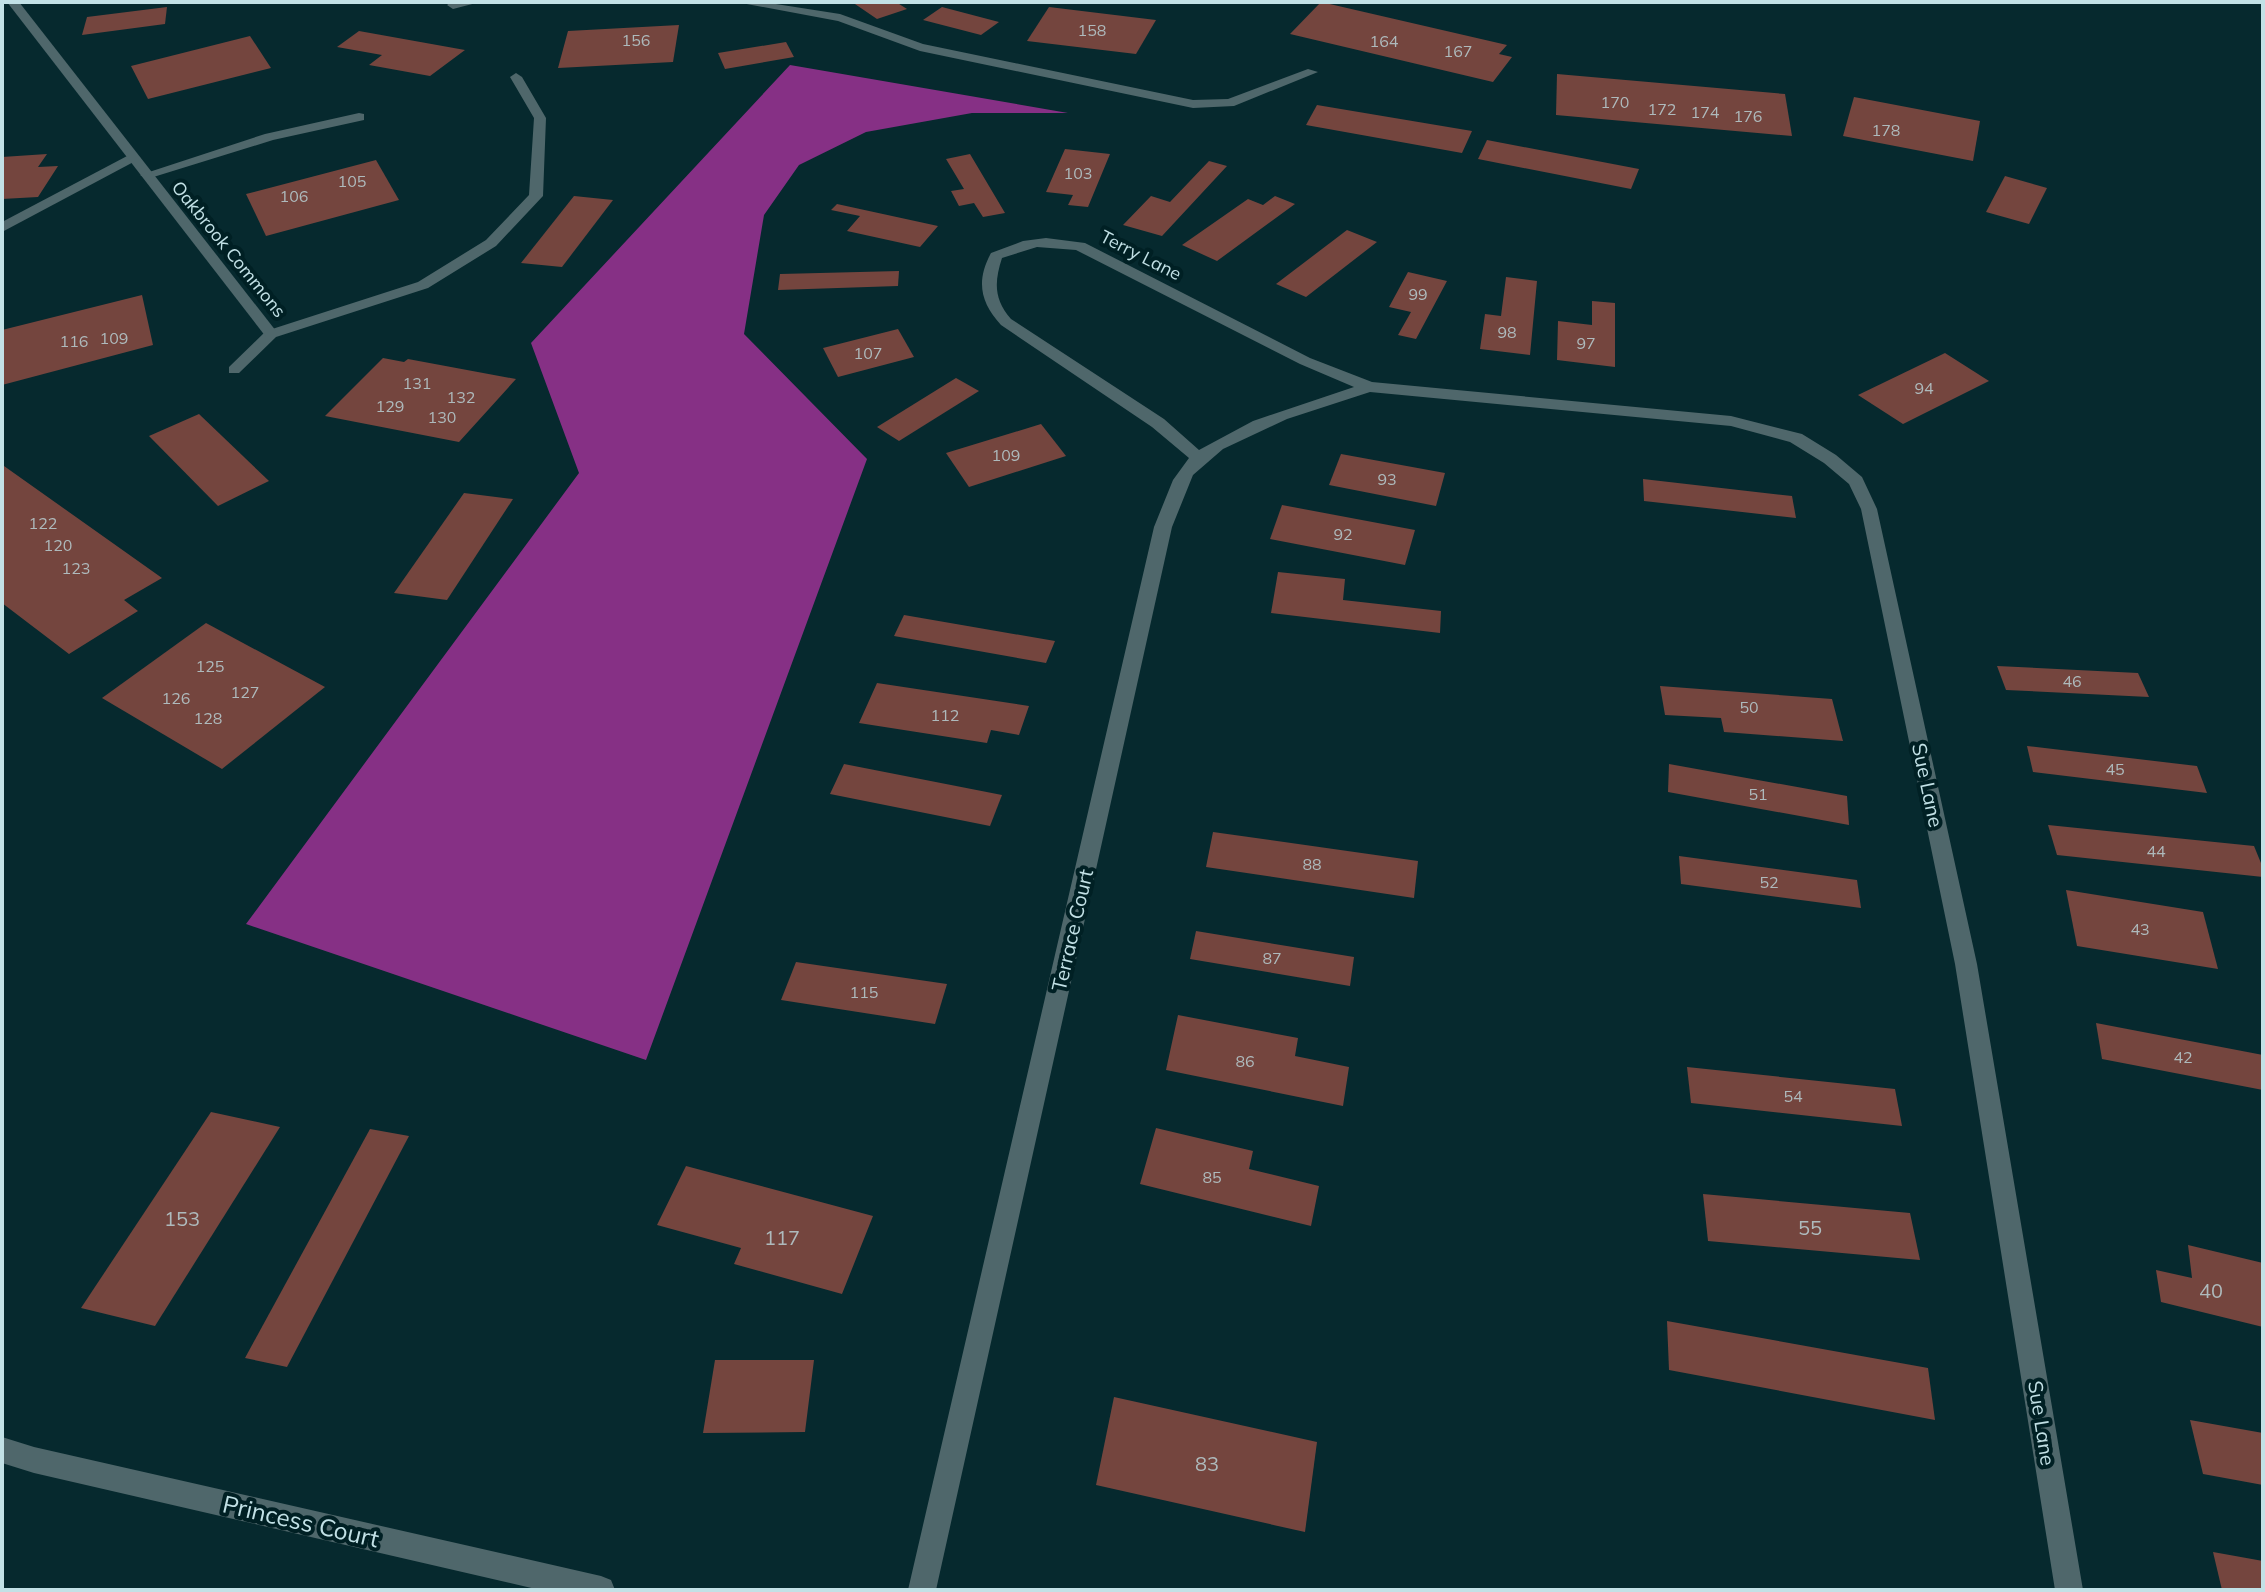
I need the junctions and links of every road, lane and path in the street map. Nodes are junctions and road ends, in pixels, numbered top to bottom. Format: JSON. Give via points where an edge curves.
{"nodes":[{"id":1,"x":13,"y":2,"type":"edge"},
{"id":2,"x":455,"y":2,"type":"edge"},
{"id":3,"x":474,"y":2,"type":"edge"},
{"id":4,"x":742,"y":2,"type":"edge"},
{"id":5,"x":1312,"y":72,"type":"dead end"},
{"id":6,"x":516,"y":77,"type":"dead end"},
{"id":7,"x":359,"y":117,"type":"dead end"},
{"id":8,"x":134,"y":158,"type":"junction"},
{"id":9,"x":147,"y":175,"type":"junction"},
{"id":10,"x":2,"y":228,"type":"edge"},
{"id":11,"x":271,"y":334,"type":"junction"},
{"id":12,"x":234,"y":370,"type":"dead end"},
{"id":13,"x":1369,"y":387,"type":"junction"},
{"id":14,"x":1199,"y":458,"type":"junction"},
{"id":15,"x":2,"y":1450,"type":"edge"},
{"id":16,"x":601,"y":1590,"type":"edge"},
{"id":17,"x":922,"y":1590,"type":"edge"},
{"id":18,"x":2069,"y":1590,"type":"edge"}],
"edges":[{"from":1,"to":8,"type":"street","name":"Oakbrook Commons"},
{"from":2,"to":3,"type":"street"},
{"from":4,"to":5,"type":"street","via":[[840,18],[920,47],[1193,104],[1230,103]]},
{"from":6,"to":11,"type":"street","name":"Oakbrook Commons","via":[[540,118],[536,196],[491,243],[423,285]]},
{"from":7,"to":9,"type":"street","via":[[270,137]]},
{"from":8,"to":9,"type":"street","name":"Oakbrook Commons"},
{"from":8,"to":10,"type":"street"},
{"from":9,"to":11,"type":"street","name":"Oakbrook Commons"},
{"from":11,"to":12,"type":"street"},
{"from":13,"to":14,"type":"street","name":"Terrace Court","via":[[1285,414]]},
{"from":13,"to":14,"type":"street","name":"Terry Lane","via":[[1305,361],[1080,246],[1027,242],[996,256],[986,283],[992,308],[1006,322],[1158,423]]},
{"from":13,"to":18,"type":"street","name":"Sue Lane","via":[[1731,421],[1796,438],[1856,481],[1869,509],[1966,964]]},
{"from":14,"to":17,"type":"street","name":"Terrace Court","via":[[1180,481],[1163,527]]},
{"from":15,"to":16,"type":"street","name":"Princess Court"}]}
